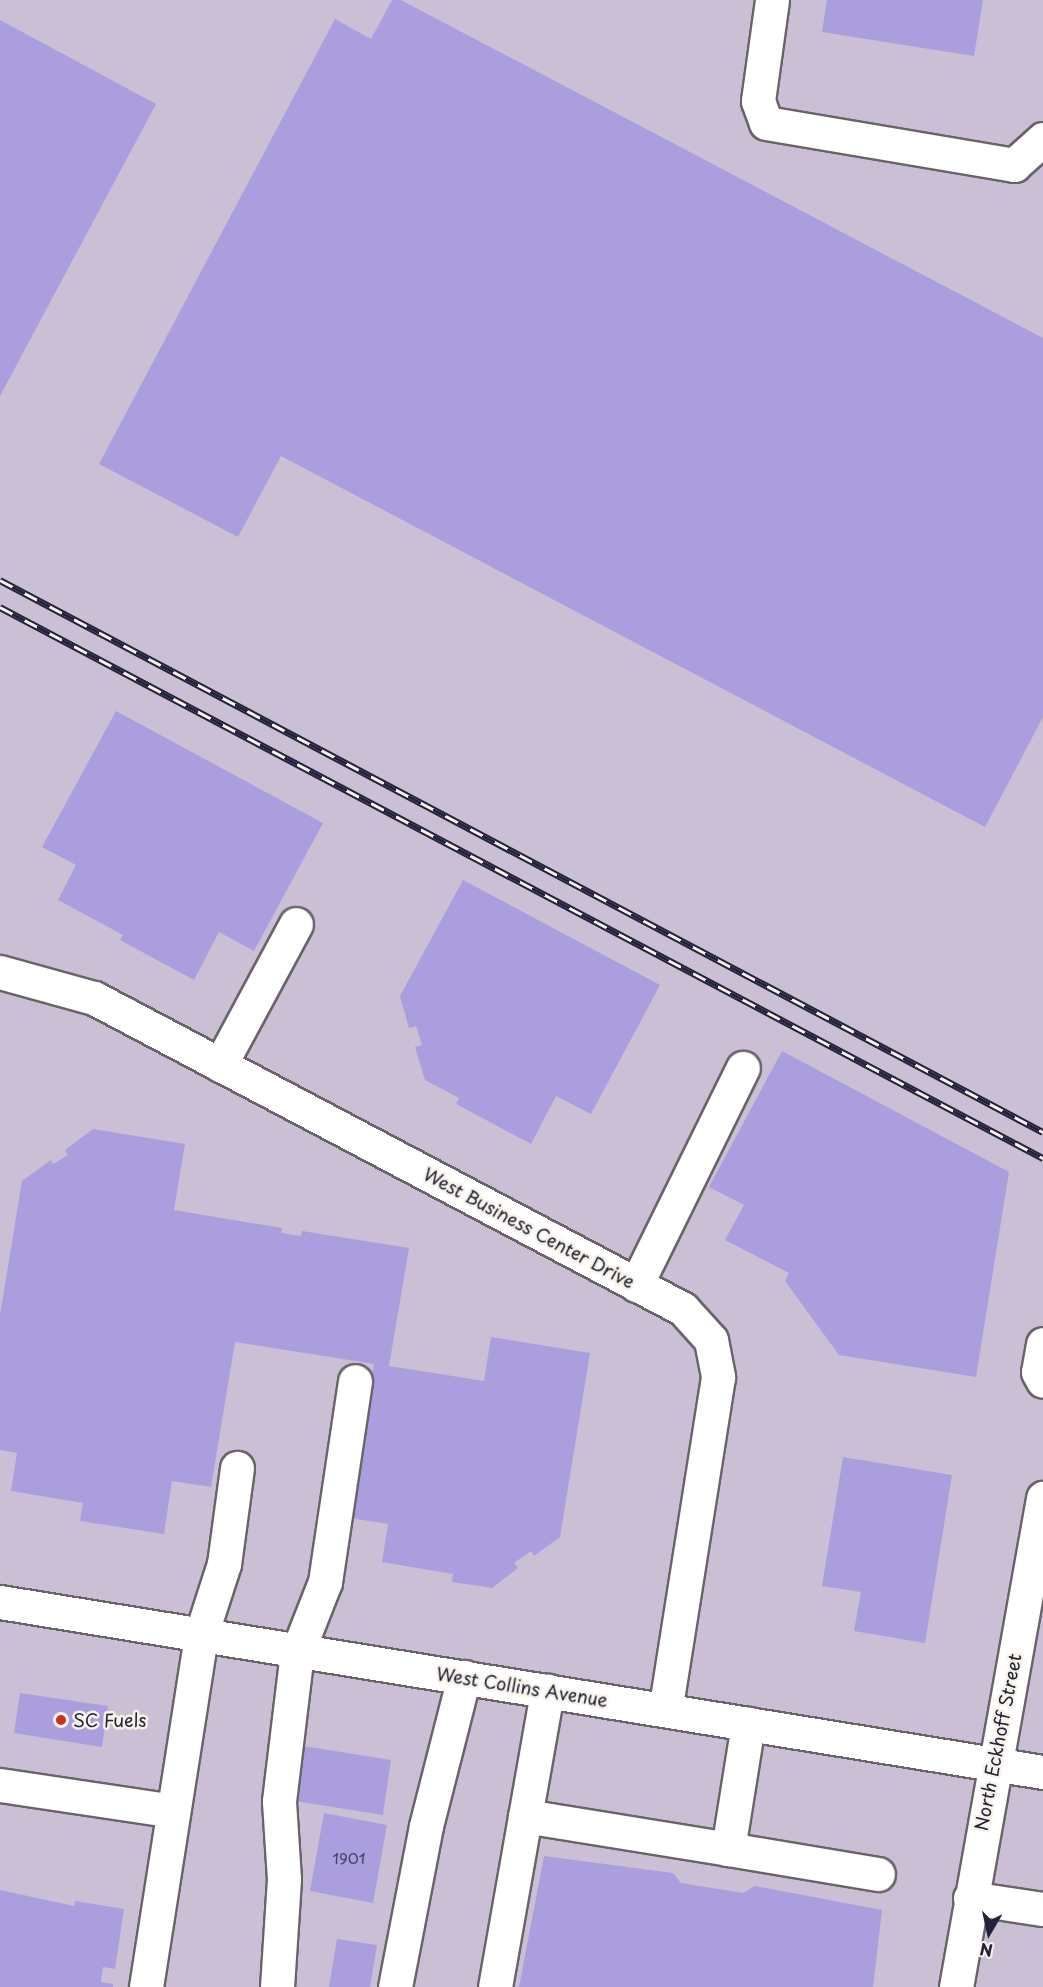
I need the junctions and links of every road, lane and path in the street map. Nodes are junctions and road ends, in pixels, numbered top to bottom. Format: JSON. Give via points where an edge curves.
{"nodes":[{"id":1,"x":772,"y":0,"type":"edge"},
{"id":2,"x":1043,"y":139,"type":"edge"},
{"id":3,"x":296,"y":924,"type":"dead end"},
{"id":4,"x":0,"y":972,"type":"edge"},
{"id":5,"x":220,"y":1065,"type":"junction"},
{"id":6,"x":743,"y":1068,"type":"dead end"},
{"id":7,"x":636,"y":1285,"type":"junction"},
{"id":8,"x":1043,"y":1344,"type":"edge"},
{"id":9,"x":355,"y":1381,"type":"dead end"},
{"id":10,"x":1043,"y":1381,"type":"edge"},
{"id":11,"x":237,"y":1468,"type":"dead end"},
{"id":12,"x":1042,"y":1511,"type":"edge"},
{"id":13,"x":0,"y":1602,"type":"edge"},
{"id":14,"x":201,"y":1635,"type":"junction"},
{"id":15,"x":297,"y":1650,"type":"junction"},
{"id":16,"x":464,"y":1677,"type":"junction"},
{"id":17,"x":547,"y":1691,"type":"junction"},
{"id":18,"x":665,"y":1710,"type":"junction"},
{"id":19,"x":748,"y":1724,"type":"junction"},
{"id":20,"x":995,"y":1764,"type":"junction"},
{"id":21,"x":1043,"y":1772,"type":"edge"},
{"id":22,"x":0,"y":1785,"type":"edge"},
{"id":23,"x":173,"y":1811,"type":"junction"},
{"id":24,"x":525,"y":1816,"type":"junction"},
{"id":25,"x":728,"y":1849,"type":"junction"},
{"id":26,"x":878,"y":1874,"type":"dead end"},
{"id":27,"x":970,"y":1898,"type":"junction"},
{"id":28,"x":1043,"y":1909,"type":"edge"},
{"id":29,"x":146,"y":1987,"type":"edge"},
{"id":30,"x":277,"y":1987,"type":"edge"},
{"id":31,"x":395,"y":1987,"type":"edge"},
{"id":32,"x":495,"y":1987,"type":"edge"},
{"id":33,"x":956,"y":1987,"type":"edge"}],
"edges":[{"from":1,"to":2,"type":"street","via":[[758,101],[766,123],[1014,165]]},
{"from":3,"to":5,"type":"street"},
{"from":4,"to":5,"type":"street","name":"West Business Center Drive","via":[[94,998]]},
{"from":5,"to":7,"type":"street","name":"West Business Center Drive"},
{"from":6,"to":7,"type":"street"},
{"from":7,"to":18,"type":"street","name":"West Business Center Drive","via":[[683,1309],[711,1340],[718,1377]]},
{"from":8,"to":10,"type":"street","via":[[1038,1372]]},
{"from":9,"to":15,"type":"street","via":[[325,1582]]},
{"from":11,"to":14,"type":"street","via":[[224,1564]]},
{"from":12,"to":20,"type":"street","name":"North Eckhoff Street"},
{"from":13,"to":14,"type":"street","name":"West Collins Avenue"},
{"from":14,"to":15,"type":"street","name":"West Collins Avenue"},
{"from":14,"to":23,"type":"street"},
{"from":15,"to":16,"type":"street","name":"West Collins Avenue"},
{"from":15,"to":30,"type":"street","via":[[279,1801],[284,1879]]},
{"from":16,"to":17,"type":"street","name":"West Collins Avenue"},
{"from":16,"to":31,"type":"street","via":[[426,1826]]},
{"from":17,"to":18,"type":"street","name":"West Collins Avenue"},
{"from":17,"to":24,"type":"street"},
{"from":18,"to":19,"type":"street","name":"West Collins Avenue"},
{"from":19,"to":20,"type":"street","name":"West Collins Avenue"},
{"from":19,"to":25,"type":"street"},
{"from":20,"to":21,"type":"street","name":"West Collins Avenue"},
{"from":20,"to":27,"type":"street","name":"North Eckhoff Street"},
{"from":22,"to":23,"type":"street"},
{"from":23,"to":29,"type":"street"},
{"from":24,"to":25,"type":"street"},
{"from":24,"to":32,"type":"street"},
{"from":25,"to":26,"type":"street"},
{"from":27,"to":28,"type":"street"},
{"from":27,"to":33,"type":"street","name":"North Eckhoff Street"}]}
